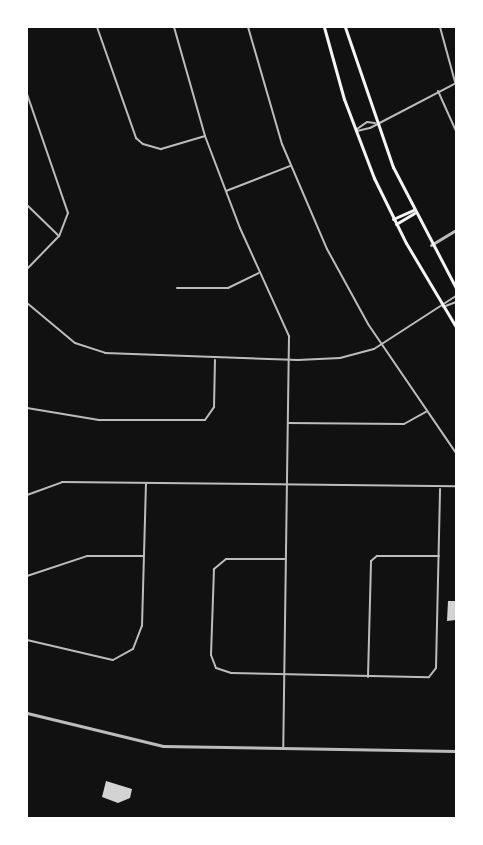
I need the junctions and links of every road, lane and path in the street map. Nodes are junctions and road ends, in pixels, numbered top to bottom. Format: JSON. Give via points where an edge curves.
{"nodes":[{"id":1,"x":97,"y":27,"type":"edge"},
{"id":2,"x":174,"y":27,"type":"edge"},
{"id":3,"x":248,"y":27,"type":"edge"},
{"id":4,"x":324,"y":27,"type":"edge"},
{"id":5,"x":345,"y":27,"type":"edge"},
{"id":6,"x":440,"y":27,"type":"edge"},
{"id":7,"x":456,"y":83,"type":"edge"},
{"id":8,"x":438,"y":91,"type":"junction"},
{"id":9,"x":28,"y":97,"type":"edge"},
{"id":10,"x":375,"y":123,"type":"junction"},
{"id":11,"x":355,"y":131,"type":"junction"},
{"id":12,"x":456,"y":131,"type":"edge"},
{"id":13,"x":205,"y":136,"type":"junction"},
{"id":14,"x":290,"y":166,"type":"junction"},
{"id":15,"x":226,"y":191,"type":"junction"},
{"id":16,"x":27,"y":206,"type":"edge"},
{"id":17,"x":414,"y":212,"type":"junction"},
{"id":18,"x":393,"y":219,"type":"junction"},
{"id":19,"x":396,"y":224,"type":"junction"},
{"id":20,"x":456,"y":230,"type":"edge"},
{"id":21,"x":59,"y":236,"type":"junction"},
{"id":22,"x":431,"y":245,"type":"junction"},
{"id":23,"x":27,"y":269,"type":"edge"},
{"id":24,"x":259,"y":273,"type":"junction"},
{"id":25,"x":177,"y":288,"type":"dead end"},
{"id":26,"x":456,"y":288,"type":"edge"},
{"id":27,"x":456,"y":296,"type":"edge"},
{"id":28,"x":456,"y":302,"type":"edge"},
{"id":29,"x":27,"y":303,"type":"edge"},
{"id":30,"x":443,"y":307,"type":"junction"},
{"id":31,"x":456,"y":327,"type":"edge"},
{"id":32,"x":381,"y":345,"type":"junction"},
{"id":33,"x":215,"y":359,"type":"junction"},
{"id":34,"x":288,"y":359,"type":"junction"},
{"id":35,"x":27,"y":408,"type":"edge"},
{"id":36,"x":426,"y":412,"type":"junction"},
{"id":37,"x":288,"y":423,"type":"junction"},
{"id":38,"x":456,"y":453,"type":"edge"},
{"id":39,"x":146,"y":484,"type":"junction"},
{"id":40,"x":286,"y":486,"type":"junction"},
{"id":41,"x":456,"y":486,"type":"edge"},
{"id":42,"x":440,"y":489,"type":"junction"},
{"id":43,"x":27,"y":495,"type":"edge"},
{"id":44,"x":143,"y":556,"type":"junction"},
{"id":45,"x":439,"y":556,"type":"junction"},
{"id":46,"x":285,"y":559,"type":"junction"},
{"id":47,"x":27,"y":576,"type":"edge"},
{"id":48,"x":27,"y":640,"type":"edge"},
{"id":49,"x":283,"y":675,"type":"junction"},
{"id":50,"x":368,"y":677,"type":"junction"},
{"id":51,"x":27,"y":713,"type":"edge"},
{"id":52,"x":283,"y":747,"type":"junction"},
{"id":53,"x":456,"y":751,"type":"edge"}],
"edges":[{"from":1,"to":13,"type":"street","via":[[136,138],[161,149]]},
{"from":2,"to":13,"type":"street"},
{"from":3,"to":14,"type":"street"},
{"from":4,"to":11,"type":"main road"},
{"from":5,"to":10,"type":"main road"},
{"from":6,"to":7,"type":"street"},
{"from":7,"to":8,"type":"street"},
{"from":8,"to":10,"type":"street"},
{"from":8,"to":12,"type":"street"},
{"from":9,"to":21,"type":"street","via":[[68,208],[67,221]]},
{"from":10,"to":11,"type":"street"},
{"from":10,"to":11,"type":"street","via":[[361,124]]},
{"from":10,"to":17,"type":"main road"},
{"from":11,"to":18,"type":"main road"},
{"from":13,"to":15,"type":"street"},
{"from":14,"to":15,"type":"street"},
{"from":14,"to":32,"type":"street","via":[[336,267]]},
{"from":15,"to":24,"type":"street"},
{"from":16,"to":21,"type":"street"},
{"from":17,"to":18,"type":"main road"},
{"from":17,"to":19,"type":"main road"},
{"from":17,"to":22,"type":"main road"},
{"from":18,"to":19,"type":"main road"},
{"from":19,"to":30,"type":"main road"},
{"from":20,"to":22,"type":"street"},
{"from":21,"to":23,"type":"street"},
{"from":22,"to":26,"type":"main road"},
{"from":24,"to":25,"type":"street","via":[[228,288]]},
{"from":24,"to":34,"type":"street","via":[[285,322]]},
{"from":27,"to":30,"type":"street"},
{"from":28,"to":30,"type":"street"},
{"from":29,"to":33,"type":"street","via":[[52,327],[87,348],[120,356]]},
{"from":30,"to":31,"type":"main road"},
{"from":30,"to":32,"type":"street"},
{"from":32,"to":34,"type":"street","via":[[340,358]]},
{"from":32,"to":36,"type":"street"},
{"from":33,"to":34,"type":"street"},
{"from":33,"to":35,"type":"street","via":[[214,407],[205,420],[99,420]]},
{"from":34,"to":37,"type":"street"},
{"from":36,"to":37,"type":"street","via":[[404,424]]},
{"from":36,"to":38,"type":"street"},
{"from":37,"to":40,"type":"street"},
{"from":39,"to":40,"type":"street"},
{"from":39,"to":43,"type":"street","via":[[62,482]]},
{"from":39,"to":44,"type":"street"},
{"from":40,"to":42,"type":"street"},
{"from":40,"to":46,"type":"street"},
{"from":41,"to":42,"type":"street"},
{"from":42,"to":45,"type":"street"},
{"from":44,"to":47,"type":"street","via":[[87,556]]},
{"from":44,"to":48,"type":"street","via":[[140,638],[123,657],[101,659]]},
{"from":45,"to":50,"type":"street","via":[[433,673],[423,678]]},
{"from":45,"to":50,"type":"street","via":[[377,556],[371,561]]},
{"from":46,"to":49,"type":"street"},
{"from":46,"to":49,"type":"street","via":[[226,559],[214,569],[212,580],[212,655],[216,668],[231,674]]},
{"from":49,"to":50,"type":"street"},
{"from":49,"to":52,"type":"street"},
{"from":51,"to":52,"type":"street","via":[[163,746]]},
{"from":52,"to":53,"type":"street"}]}
